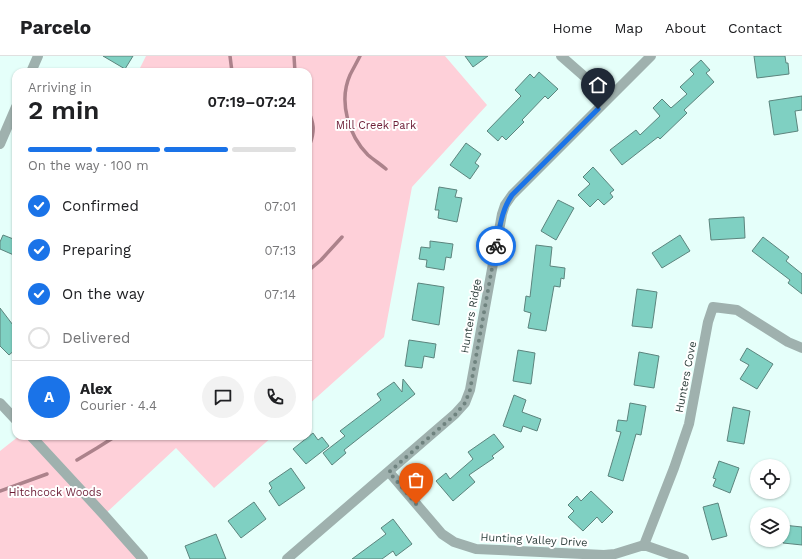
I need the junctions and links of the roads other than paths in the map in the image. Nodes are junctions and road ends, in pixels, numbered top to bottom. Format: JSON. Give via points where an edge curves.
{"nodes":[{"id":1,"x":38,"y":56,"type":"edge"},
{"id":2,"x":561,"y":56,"type":"edge"},
{"id":3,"x":651,"y":56,"type":"edge"},
{"id":4,"x":33,"y":68,"type":"edge"},
{"id":5,"x":609,"y":98,"type":"junction"},
{"id":6,"x":12,"y":116,"type":"edge"},
{"id":7,"x":0,"y":144,"type":"edge"},
{"id":8,"x":802,"y":348,"type":"edge"},
{"id":9,"x":0,"y":403,"type":"edge"},
{"id":10,"x":12,"y":416,"type":"edge"},
{"id":11,"x":35,"y":440,"type":"edge"},
{"id":12,"x":389,"y":472,"type":"junction"},
{"id":13,"x":644,"y":545,"type":"junction"},
{"id":14,"x":143,"y":559,"type":"edge"},
{"id":15,"x":287,"y":559,"type":"edge"},
{"id":16,"x":684,"y":559,"type":"edge"}],
"edges":[{"from":1,"to":4,"type":"street"},
{"from":2,"to":5,"type":"street"},
{"from":3,"to":5,"type":"street","name":"Hunters Ridge"},
{"from":5,"to":12,"type":"street","name":"Hunters Ridge","via":[[505,205],[470,390],[465,403],[456,414]]},
{"from":6,"to":7,"type":"street"},
{"from":8,"to":13,"type":"street","name":"Hunters Cove","via":[[737,310],[713,307],[689,424]]},
{"from":9,"to":10,"type":"street"},
{"from":11,"to":14,"type":"street"},
{"from":12,"to":13,"type":"street","name":"Hunting Valley Drive","via":[[442,534],[468,548],[604,555]]},
{"from":12,"to":15,"type":"street","name":"Hunters Ridge"},
{"from":13,"to":16,"type":"street"}]}
